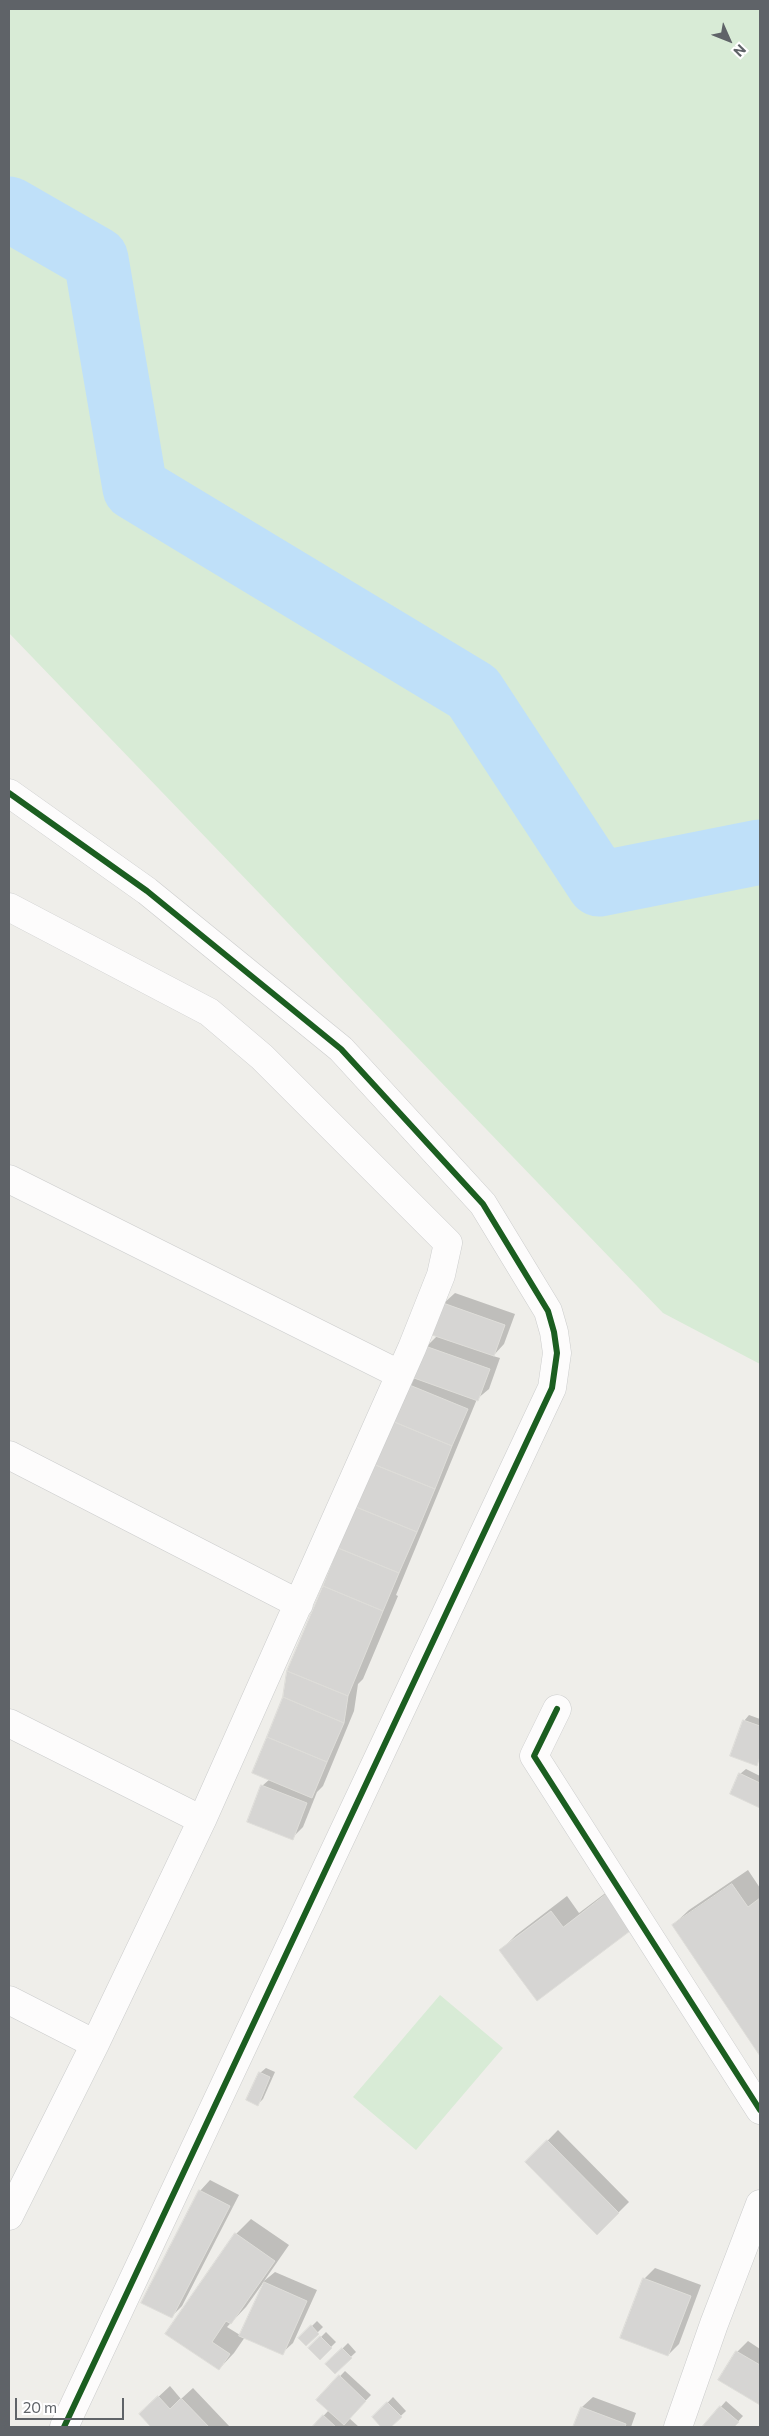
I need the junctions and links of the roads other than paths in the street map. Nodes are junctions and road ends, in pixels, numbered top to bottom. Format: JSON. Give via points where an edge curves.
{"nodes":[{"id":1,"x":9,"y":793,"type":"edge"},
{"id":2,"x":9,"y":906,"type":"edge"},
{"id":3,"x":9,"y":1179,"type":"edge"},
{"id":4,"x":399,"y":1374,"type":"junction"},
{"id":5,"x":9,"y":1455,"type":"edge"},
{"id":6,"x":299,"y":1604,"type":"junction"},
{"id":7,"x":557,"y":1709,"type":"dead end"},
{"id":8,"x":9,"y":1723,"type":"edge"},
{"id":9,"x":202,"y":1820,"type":"junction"},
{"id":10,"x":9,"y":2000,"type":"edge"},
{"id":11,"x":95,"y":2044,"type":"junction"},
{"id":12,"x":760,"y":2110,"type":"edge"},
{"id":13,"x":760,"y":2204,"type":"edge"},
{"id":14,"x":9,"y":2216,"type":"edge"},
{"id":15,"x":760,"y":2258,"type":"edge"},
{"id":16,"x":714,"y":2324,"type":"junction"},
{"id":17,"x":64,"y":2427,"type":"edge"},
{"id":18,"x":678,"y":2427,"type":"edge"}],
"edges":[{"from":1,"to":17,"type":"street","via":[[147,891],[342,1049],[483,1204],[548,1311],[557,1353],[552,1388]]},
{"from":2,"to":4,"type":"street","via":[[209,1012],[262,1057],[448,1244],[441,1275]]},
{"from":3,"to":4,"type":"street"},
{"from":4,"to":6,"type":"street"},
{"from":5,"to":6,"type":"street"},
{"from":6,"to":9,"type":"street"},
{"from":7,"to":12,"type":"street","via":[[534,1756]]},
{"from":8,"to":9,"type":"street"},
{"from":9,"to":11,"type":"street"},
{"from":10,"to":11,"type":"street"},
{"from":11,"to":14,"type":"street"},
{"from":13,"to":16,"type":"street"},
{"from":15,"to":16,"type":"street"},
{"from":16,"to":18,"type":"street"}]}
